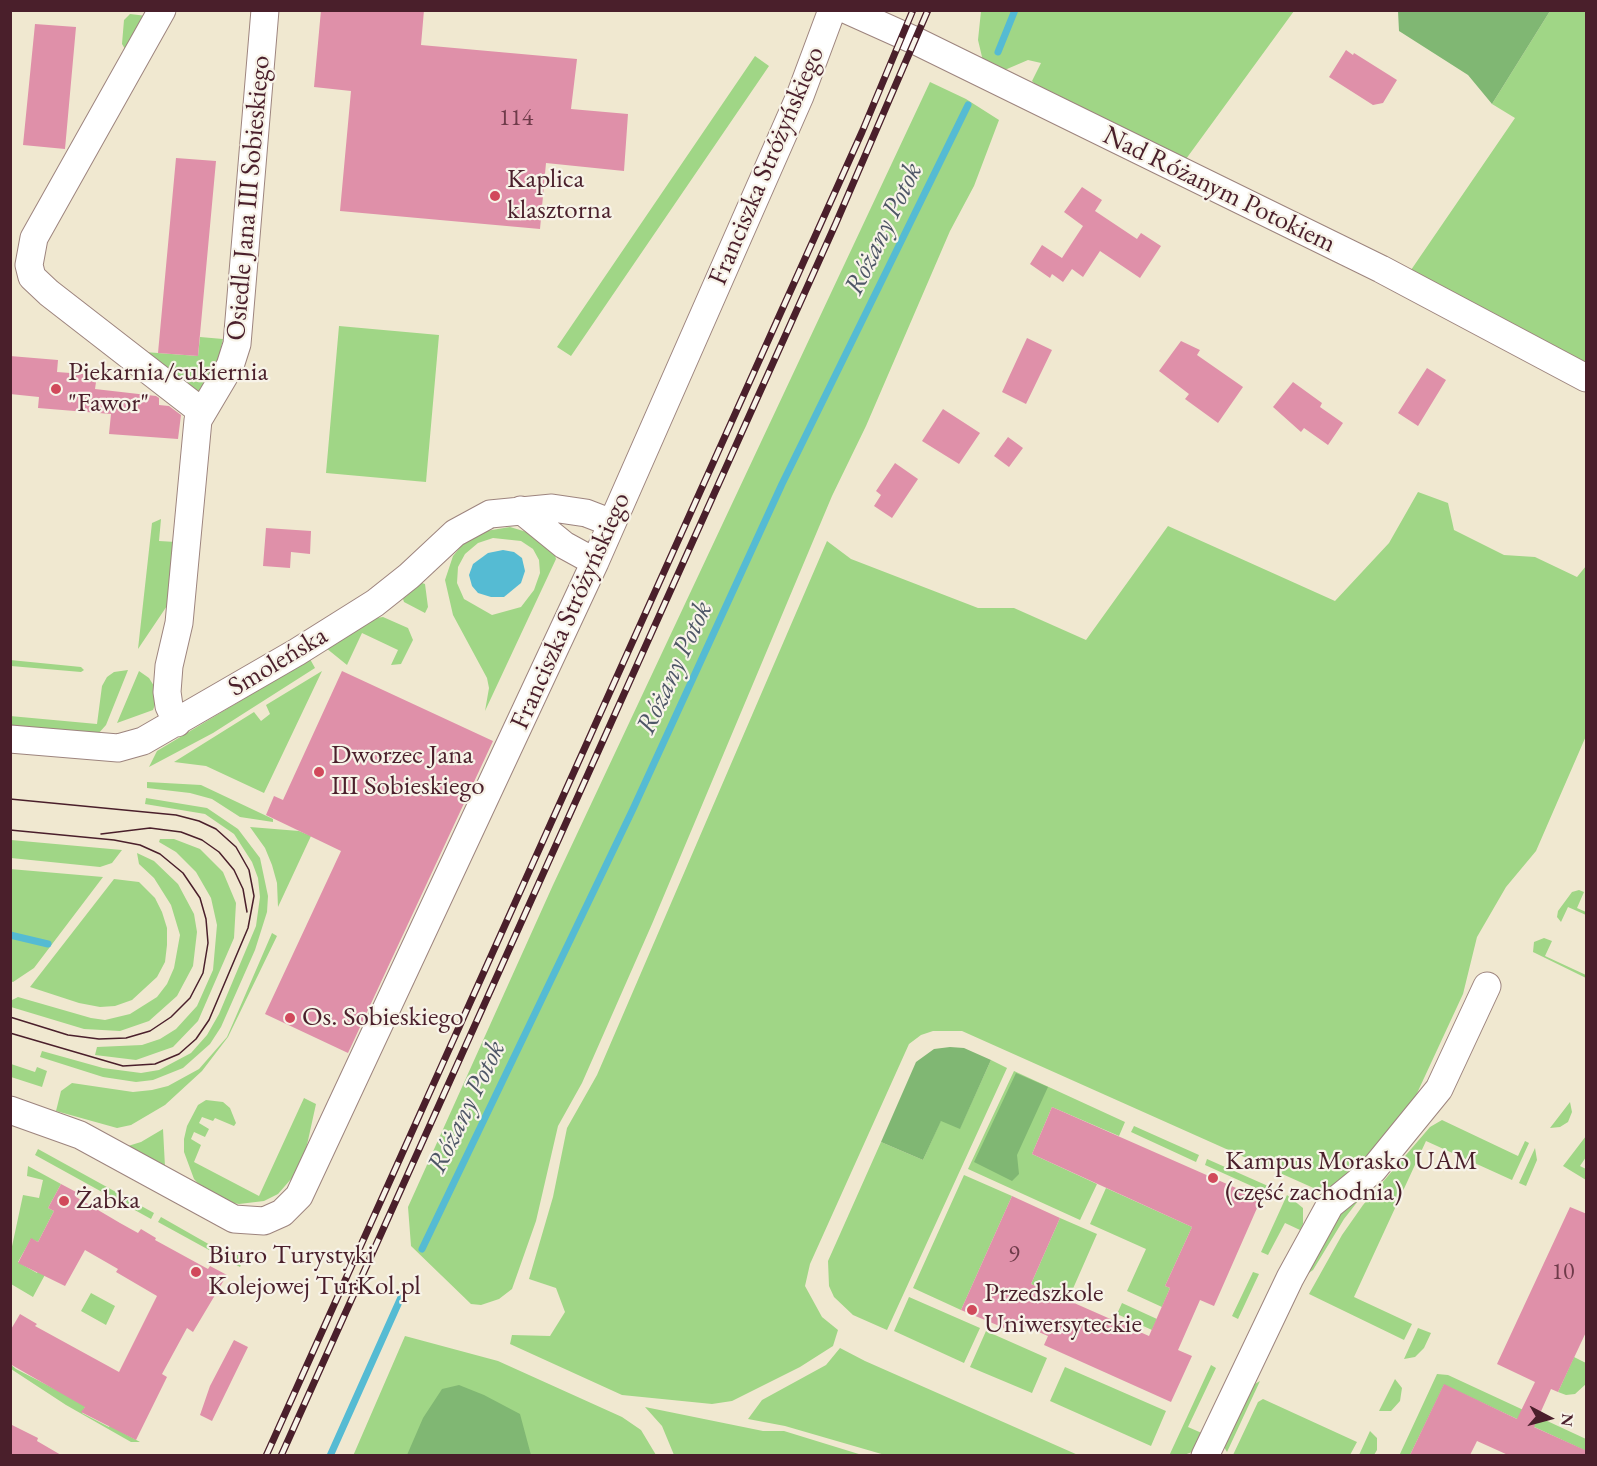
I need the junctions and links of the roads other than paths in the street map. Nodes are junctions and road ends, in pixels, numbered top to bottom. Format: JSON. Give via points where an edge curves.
{"nodes":[{"id":1,"x":162,"y":10,"type":"edge"},
{"id":2,"x":265,"y":10,"type":"edge"},
{"id":3,"x":832,"y":10,"type":"edge"},
{"id":4,"x":847,"y":10,"type":"edge"},
{"id":5,"x":1587,"y":378,"type":"edge"},
{"id":6,"x":201,"y":411,"type":"junction"},
{"id":7,"x":521,"y":510,"type":"junction"},
{"id":8,"x":612,"y":523,"type":"junction"},
{"id":9,"x":595,"y":562,"type":"junction"},
{"id":10,"x":177,"y":723,"type":"junction"},
{"id":11,"x":10,"y":739,"type":"edge"},
{"id":12,"x":1488,"y":986,"type":"dead end"},
{"id":13,"x":10,"y":1110,"type":"edge"},
{"id":14,"x":1205,"y":1455,"type":"edge"}],
"edges":[{"from":1,"to":6,"type":"street","via":[[34,238],[29,265],[32,277],[49,293]]},
{"from":2,"to":6,"type":"street","name":"Osiedle Jana III Sobieskiego","via":[[237,344],[230,366]]},
{"from":3,"to":8,"type":"street","name":"Franciszka Stróżyńskiego","via":[[800,96]]},
{"from":4,"to":5,"type":"street","name":"Nad Różanym Potokiem","via":[[1381,269]]},
{"from":6,"to":10,"type":"street","name":"Osiedle Jana III Sobieskiego","via":[[179,623],[168,683],[169,706]]},
{"from":7,"to":8,"type":"street","name":"Smoleńska","via":[[569,510]]},
{"from":7,"to":9,"type":"street","via":[[564,545]]},
{"from":7,"to":10,"type":"street","name":"Smoleńska","via":[[490,514],[464,526],[375,603]]},
{"from":8,"to":9,"type":"street","name":"Franciszka Stróżyńskiego"},
{"from":9,"to":13,"type":"street","name":"Franciszka Stróżyńskiego","via":[[312,1172],[294,1203],[264,1221],[234,1219],[80,1135]]},
{"from":10,"to":11,"type":"street","name":"Smoleńska","via":[[143,741],[118,748]]},
{"from":12,"to":14,"type":"street","via":[[1438,1089],[1373,1170],[1330,1205],[1290,1278]]}]}
